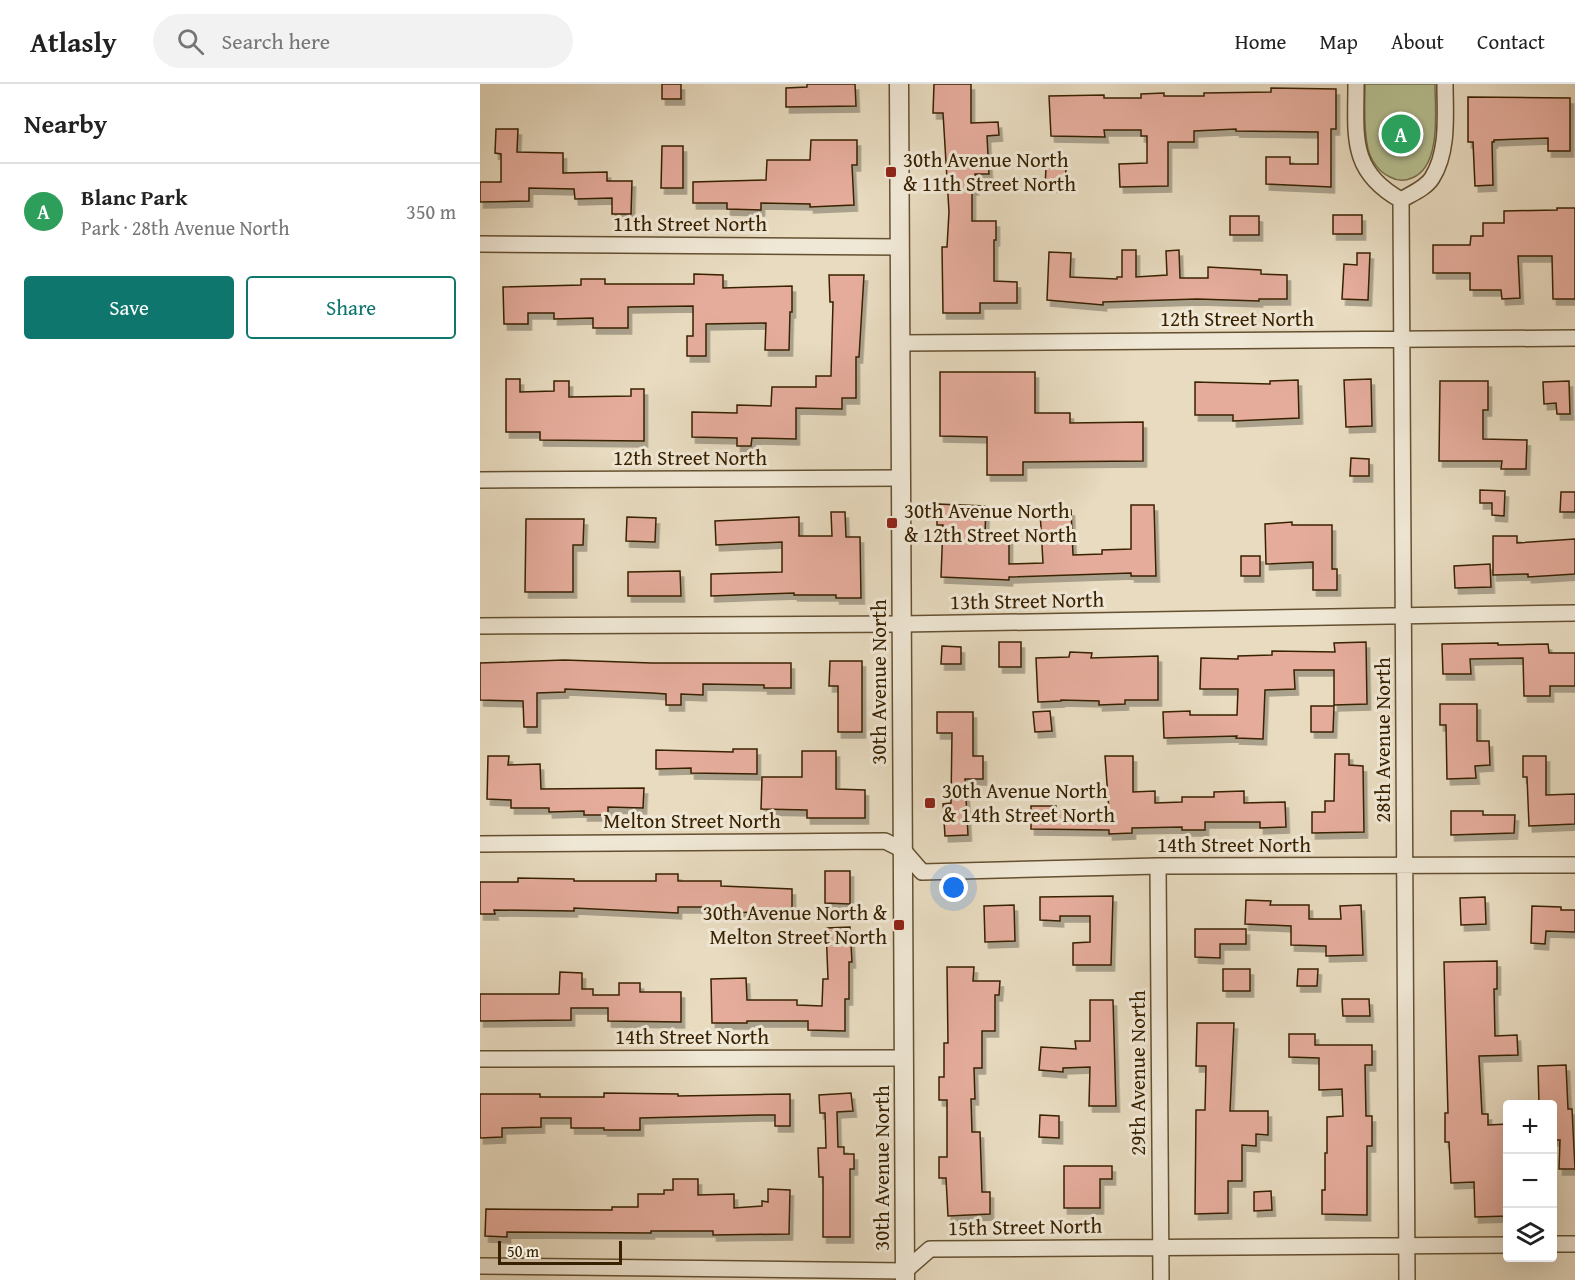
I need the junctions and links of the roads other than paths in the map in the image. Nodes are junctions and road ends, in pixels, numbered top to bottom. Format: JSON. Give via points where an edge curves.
{"nodes":[{"id":1,"x":899,"y":84,"type":"edge"},
{"id":2,"x":1356,"y":84,"type":"edge"},
{"id":3,"x":1445,"y":84,"type":"edge"},
{"id":4,"x":1401,"y":200,"type":"junction"},
{"id":5,"x":480,"y":244,"type":"edge"},
{"id":6,"x":900,"y":246,"type":"junction"},
{"id":7,"x":1402,"y":339,"type":"junction"},
{"id":8,"x":1575,"y":339,"type":"edge"},
{"id":9,"x":900,"y":343,"type":"junction"},
{"id":10,"x":901,"y":478,"type":"junction"},
{"id":11,"x":480,"y":480,"type":"edge"},
{"id":12,"x":1575,"y":613,"type":"edge"},
{"id":13,"x":1403,"y":616,"type":"junction"},
{"id":14,"x":902,"y":624,"type":"junction"},
{"id":15,"x":480,"y":626,"type":"edge"},
{"id":16,"x":480,"y":844,"type":"edge"},
{"id":17,"x":903,"y":850,"type":"junction"},
{"id":18,"x":1575,"y":865,"type":"edge"},
{"id":19,"x":1158,"y":866,"type":"junction"},
{"id":20,"x":1405,"y":866,"type":"junction"},
{"id":21,"x":904,"y":1058,"type":"junction"},
{"id":22,"x":480,"y":1059,"type":"edge"},
{"id":23,"x":1557,"y":1244,"type":"edge"},
{"id":24,"x":1575,"y":1244,"type":"edge"},
{"id":25,"x":1503,"y":1245,"type":"edge"},
{"id":26,"x":1160,"y":1246,"type":"junction"},
{"id":27,"x":1407,"y":1246,"type":"junction"},
{"id":28,"x":480,"y":1266,"type":"edge"},
{"id":29,"x":905,"y":1276,"type":"edge"},
{"id":30,"x":1161,"y":1280,"type":"edge"},
{"id":31,"x":1407,"y":1280,"type":"edge"}],
"edges":[{"from":1,"to":6,"type":"street","name":"30th Avenue North"},
{"from":2,"to":4,"type":"street","via":[[1356,135],[1363,167],[1387,192]]},
{"from":3,"to":4,"type":"street","via":[[1440,158],[1431,179]]},
{"from":4,"to":7,"type":"street","name":"28th Avenue North"},
{"from":5,"to":6,"type":"street","name":"11th Street North"},
{"from":6,"to":9,"type":"street","name":"30th Avenue North"},
{"from":7,"to":8,"type":"street","name":"12th Street North"},
{"from":7,"to":9,"type":"street","name":"12th Street North"},
{"from":7,"to":13,"type":"street","name":"28th Avenue North"},
{"from":9,"to":10,"type":"street","name":"30th Avenue North"},
{"from":10,"to":11,"type":"street","name":"12th Street North"},
{"from":10,"to":14,"type":"street","name":"30th Avenue North"},
{"from":12,"to":13,"type":"street","name":"13th Street North"},
{"from":13,"to":14,"type":"street","name":"13th Street North"},
{"from":13,"to":20,"type":"street","name":"28th Avenue North"},
{"from":14,"to":15,"type":"street","name":"13th Street North"},
{"from":14,"to":17,"type":"street","name":"30th Avenue North"},
{"from":16,"to":17,"type":"street","name":"Melton Street North","via":[[885,841]]},
{"from":17,"to":19,"type":"street","name":"14th Street North","via":[[922,872]]},
{"from":17,"to":21,"type":"street","name":"30th Avenue North"},
{"from":18,"to":20,"type":"street","name":"14th Street North"},
{"from":19,"to":20,"type":"street","name":"14th Street North"},
{"from":19,"to":26,"type":"street","name":"29th Avenue North"},
{"from":20,"to":27,"type":"street","name":"28th Avenue North"},
{"from":21,"to":22,"type":"street","name":"14th Street North"},
{"from":21,"to":29,"type":"street","name":"30th Avenue North"},
{"from":23,"to":24,"type":"street"},
{"from":25,"to":27,"type":"street","name":"15th Street North"},
{"from":26,"to":27,"type":"street","name":"15th Street North"},
{"from":26,"to":29,"type":"street","name":"15th Street North","via":[[930,1249]]},
{"from":26,"to":30,"type":"street","name":"29th Avenue North"},
{"from":27,"to":31,"type":"street","name":"28th Avenue North"},
{"from":28,"to":29,"type":"street"}]}
